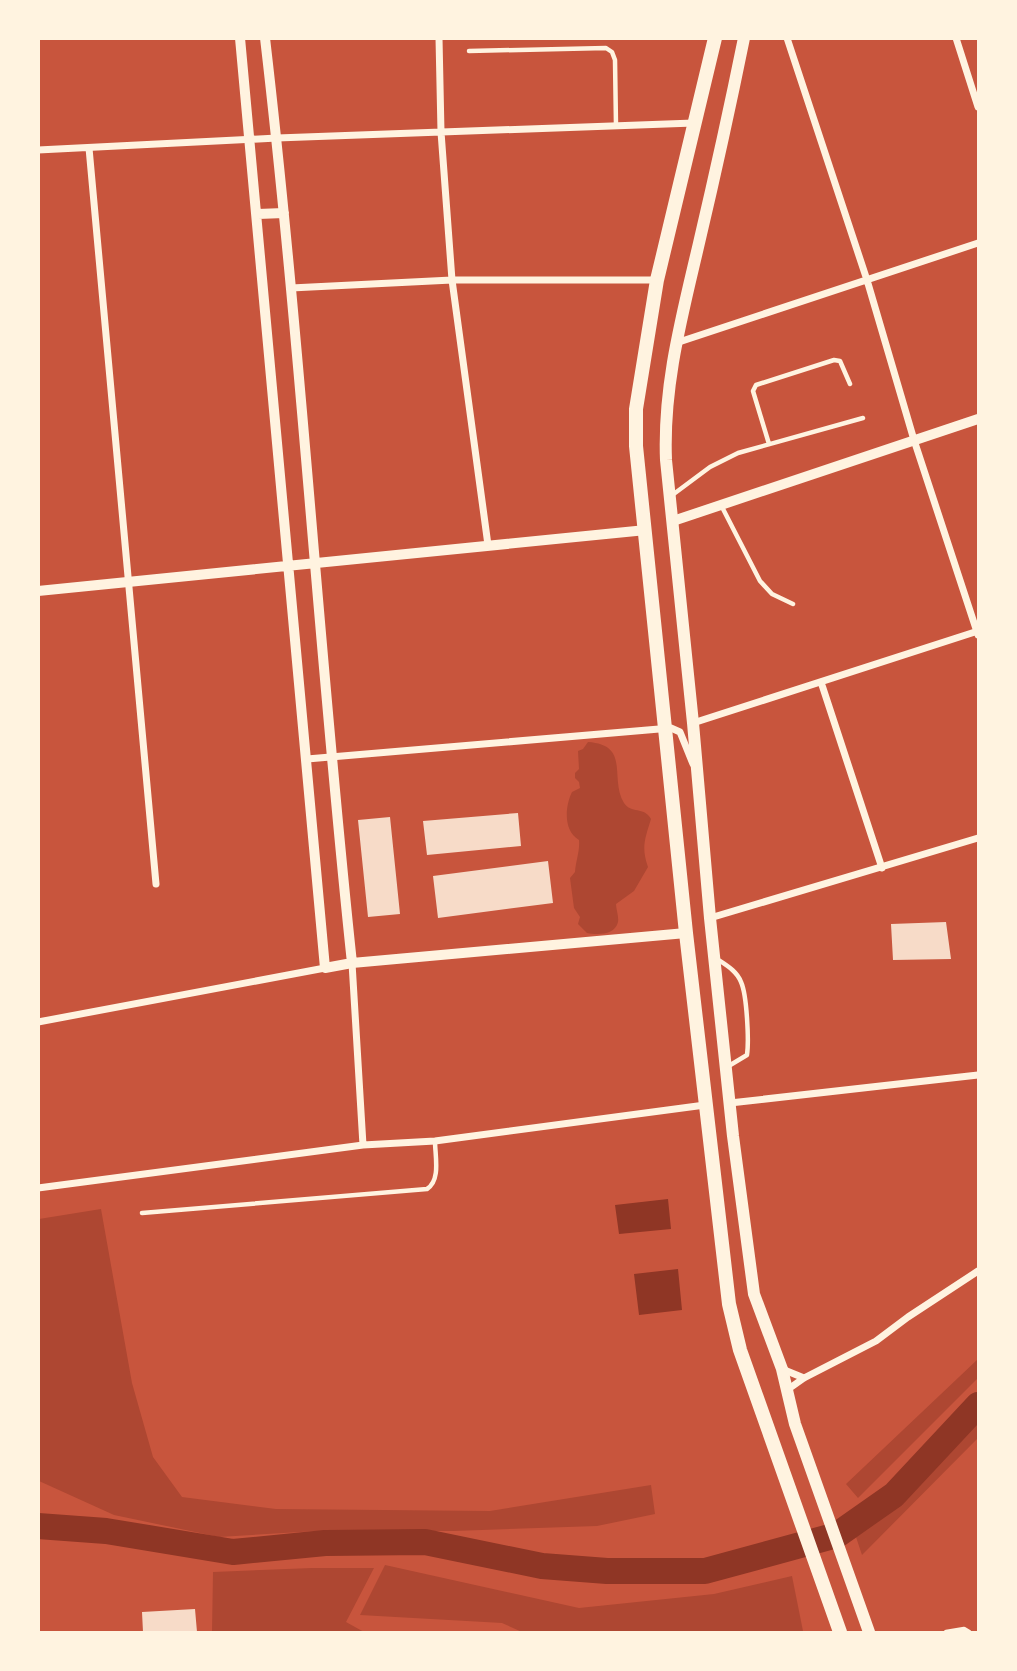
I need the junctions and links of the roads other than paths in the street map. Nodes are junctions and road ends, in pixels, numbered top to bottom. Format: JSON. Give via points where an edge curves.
{"nodes":[{"id":1,"x":240,"y":38,"type":"edge"},
{"id":2,"x":265,"y":38,"type":"edge"},
{"id":3,"x":439,"y":38,"type":"edge"},
{"id":4,"x":715,"y":38,"type":"edge"},
{"id":5,"x":744,"y":38,"type":"edge"},
{"id":6,"x":787,"y":38,"type":"edge"},
{"id":7,"x":956,"y":38,"type":"edge"},
{"id":8,"x":469,"y":51,"type":"dead end"},
{"id":9,"x":978,"y":107,"type":"edge"},
{"id":10,"x":694,"y":123,"type":"junction"},
{"id":11,"x":616,"y":126,"type":"junction"},
{"id":12,"x":441,"y":132,"type":"junction"},
{"id":13,"x":277,"y":138,"type":"junction"},
{"id":14,"x":251,"y":140,"type":"junction"},
{"id":15,"x":89,"y":148,"type":"junction"},
{"id":16,"x":38,"y":150,"type":"edge"},
{"id":17,"x":284,"y":213,"type":"junction"},
{"id":18,"x":258,"y":214,"type":"junction"},
{"id":19,"x":978,"y":243,"type":"edge"},
{"id":20,"x":867,"y":279,"type":"junction"},
{"id":21,"x":452,"y":280,"type":"junction"},
{"id":22,"x":657,"y":280,"type":"junction"},
{"id":23,"x":291,"y":288,"type":"junction"},
{"id":24,"x":675,"y":343,"type":"junction"},
{"id":25,"x":850,"y":384,"type":"dead end"},
{"id":26,"x":863,"y":418,"type":"dead end"},
{"id":27,"x":978,"y":419,"type":"edge"},
{"id":28,"x":914,"y":440,"type":"junction"},
{"id":29,"x":769,"y":444,"type":"junction"},
{"id":30,"x":670,"y":497,"type":"junction"},
{"id":31,"x":721,"y":506,"type":"junction"},
{"id":32,"x":673,"y":522,"type":"junction"},
{"id":33,"x":646,"y":530,"type":"junction"},
{"id":34,"x":488,"y":545,"type":"junction"},
{"id":35,"x":314,"y":562,"type":"junction"},
{"id":36,"x":290,"y":566,"type":"junction"},
{"id":37,"x":129,"y":582,"type":"junction"},
{"id":38,"x":38,"y":591,"type":"edge"},
{"id":39,"x":793,"y":604,"type":"dead end"},
{"id":40,"x":978,"y":632,"type":"edge"},
{"id":41,"x":821,"y":682,"type":"junction"},
{"id":42,"x":693,"y":723,"type":"junction"},
{"id":43,"x":666,"y":729,"type":"junction"},
{"id":44,"x":331,"y":758,"type":"junction"},
{"id":45,"x":307,"y":759,"type":"junction"},
{"id":46,"x":697,"y":774,"type":"junction"},
{"id":47,"x":978,"y":838,"type":"edge"},
{"id":48,"x":882,"y":868,"type":"junction"},
{"id":49,"x":156,"y":884,"type":"dead end"},
{"id":50,"x":710,"y":918,"type":"junction"},
{"id":51,"x":686,"y":933,"type":"junction"},
{"id":52,"x":714,"y":956,"type":"junction"},
{"id":53,"x":352,"y":963,"type":"junction"},
{"id":54,"x":325,"y":968,"type":"junction"},
{"id":55,"x":38,"y":1022,"type":"edge"},
{"id":56,"x":726,"y":1068,"type":"junction"},
{"id":57,"x":978,"y":1075,"type":"edge"},
{"id":58,"x":730,"y":1103,"type":"junction"},
{"id":59,"x":705,"y":1105,"type":"junction"},
{"id":60,"x":435,"y":1141,"type":"junction"},
{"id":61,"x":363,"y":1145,"type":"junction"},
{"id":62,"x":38,"y":1188,"type":"edge"},
{"id":63,"x":142,"y":1213,"type":"dead end"},
{"id":64,"x":978,"y":1271,"type":"edge"},
{"id":65,"x":782,"y":1369,"type":"junction"},
{"id":66,"x":804,"y":1378,"type":"junction"},
{"id":67,"x":787,"y":1390,"type":"junction"},
{"id":68,"x":840,"y":1633,"type":"edge"},
{"id":69,"x":869,"y":1633,"type":"edge"},
{"id":70,"x":946,"y":1633,"type":"edge"},
{"id":71,"x":969,"y":1633,"type":"edge"}],
"edges":[{"from":1,"to":14,"type":"street"},
{"from":2,"to":13,"type":"street"},
{"from":3,"to":12,"type":"street"},
{"from":4,"to":10,"type":"highway"},
{"from":5,"to":24,"type":"main road"},
{"from":6,"to":20,"type":"street"},
{"from":7,"to":9,"type":"street"},
{"from":8,"to":11,"type":"lane","via":[[606,48],[615,60]]},
{"from":10,"to":11,"type":"street"},
{"from":10,"to":22,"type":"highway"},
{"from":11,"to":12,"type":"street"},
{"from":12,"to":13,"type":"street"},
{"from":12,"to":21,"type":"street"},
{"from":13,"to":14,"type":"street"},
{"from":13,"to":17,"type":"street"},
{"from":14,"to":15,"type":"street"},
{"from":14,"to":18,"type":"street"},
{"from":15,"to":16,"type":"street"},
{"from":15,"to":37,"type":"street"},
{"from":17,"to":18,"type":"street"},
{"from":17,"to":23,"type":"street"},
{"from":18,"to":36,"type":"street"},
{"from":19,"to":20,"type":"street"},
{"from":20,"to":24,"type":"street"},
{"from":20,"to":28,"type":"street"},
{"from":21,"to":22,"type":"street"},
{"from":21,"to":23,"type":"street"},
{"from":21,"to":34,"type":"street"},
{"from":22,"to":33,"type":"highway","via":[[636,409]]},
{"from":23,"to":35,"type":"street"},
{"from":24,"to":30,"type":"main road","via":[[664,421]]},
{"from":25,"to":29,"type":"lane","via":[[840,361],[834,360],[756,384],[753,391]]},
{"from":26,"to":29,"type":"lane"},
{"from":27,"to":28,"type":"street"},
{"from":28,"to":31,"type":"street"},
{"from":28,"to":40,"type":"street"},
{"from":29,"to":30,"type":"lane","via":[[710,467]]},
{"from":30,"to":32,"type":"main road"},
{"from":31,"to":32,"type":"street"},
{"from":31,"to":39,"type":"lane","via":[[760,581],[772,594]]},
{"from":32,"to":42,"type":"main road"},
{"from":33,"to":34,"type":"street"},
{"from":33,"to":43,"type":"highway"},
{"from":34,"to":35,"type":"street"},
{"from":35,"to":36,"type":"street"},
{"from":35,"to":44,"type":"street"},
{"from":36,"to":37,"type":"street"},
{"from":36,"to":45,"type":"street"},
{"from":37,"to":38,"type":"street"},
{"from":37,"to":49,"type":"street"},
{"from":40,"to":41,"type":"street"},
{"from":41,"to":42,"type":"street"},
{"from":41,"to":48,"type":"street"},
{"from":42,"to":46,"type":"main road"},
{"from":43,"to":44,"type":"street"},
{"from":43,"to":46,"type":"street","via":[[680,733]]},
{"from":43,"to":51,"type":"highway"},
{"from":44,"to":45,"type":"street"},
{"from":44,"to":53,"type":"street"},
{"from":45,"to":54,"type":"street"},
{"from":46,"to":50,"type":"main road"},
{"from":47,"to":48,"type":"street"},
{"from":48,"to":50,"type":"street"},
{"from":50,"to":52,"type":"main road"},
{"from":51,"to":53,"type":"street"},
{"from":51,"to":59,"type":"highway"},
{"from":52,"to":56,"type":"main road"},
{"from":52,"to":56,"type":"lane","via":[[742,982],[749,1043],[747,1055]]},
{"from":53,"to":54,"type":"street"},
{"from":53,"to":61,"type":"street"},
{"from":54,"to":55,"type":"street"},
{"from":56,"to":58,"type":"main road"},
{"from":57,"to":58,"type":"street"},
{"from":58,"to":65,"type":"main road","via":[[754,1294]]},
{"from":59,"to":60,"type":"street"},
{"from":59,"to":68,"type":"highway","via":[[729,1304],[740,1350]]},
{"from":60,"to":61,"type":"street"},
{"from":60,"to":63,"type":"lane","via":[[435,1179],[427,1189]]},
{"from":61,"to":62,"type":"street"},
{"from":64,"to":66,"type":"street","via":[[876,1341]]},
{"from":65,"to":66,"type":"street"},
{"from":65,"to":67,"type":"main road"},
{"from":66,"to":67,"type":"street"},
{"from":67,"to":69,"type":"main road"},
{"from":70,"to":71,"type":"lane","via":[[964,1629]]}]}
